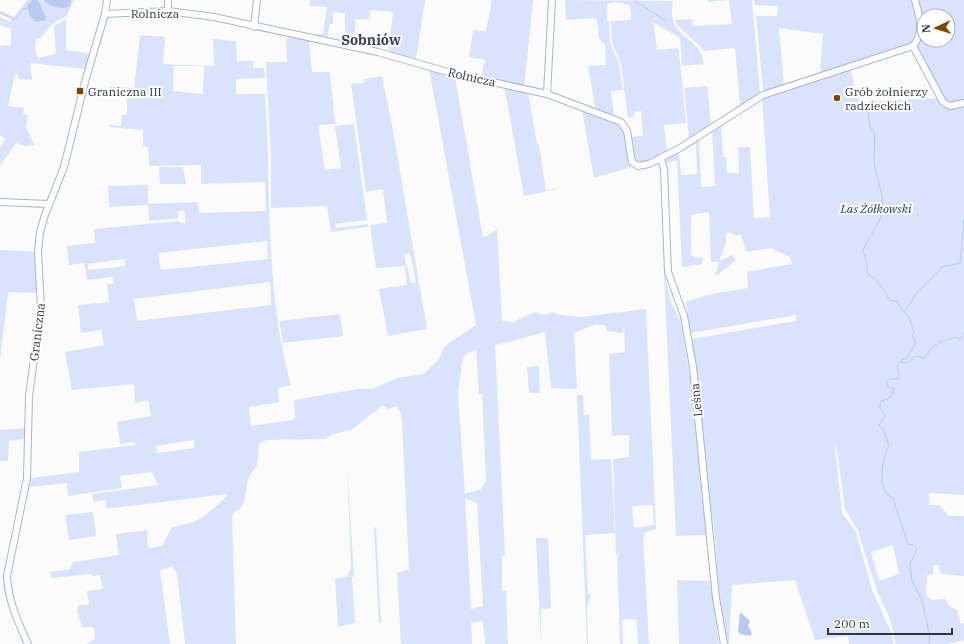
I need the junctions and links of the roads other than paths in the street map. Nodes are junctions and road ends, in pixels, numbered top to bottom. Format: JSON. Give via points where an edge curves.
{"nodes":[{"id":1,"x":107,"y":0,"type":"edge"},
{"id":2,"x":168,"y":0,"type":"edge"},
{"id":3,"x":257,"y":0,"type":"edge"},
{"id":4,"x":552,"y":0,"type":"edge"},
{"id":5,"x":915,"y":0,"type":"edge"},
{"id":6,"x":168,"y":11,"type":"junction"},
{"id":7,"x":105,"y":14,"type":"junction"},
{"id":8,"x":254,"y":27,"type":"junction"},
{"id":9,"x":913,"y":46,"type":"junction"},
{"id":10,"x":547,"y":94,"type":"junction"},
{"id":11,"x":964,"y":104,"type":"edge"},
{"id":12,"x":661,"y":159,"type":"junction"},
{"id":13,"x":0,"y":202,"type":"edge"},
{"id":14,"x":49,"y":204,"type":"junction"},
{"id":15,"x":28,"y":644,"type":"edge"},
{"id":16,"x":724,"y":644,"type":"edge"}],
"edges":[{"from":1,"to":7,"type":"street","name":"Graniczna"},
{"from":2,"to":6,"type":"street"},
{"from":3,"to":8,"type":"street"},
{"from":4,"to":10,"type":"street"},
{"from":5,"to":9,"type":"street","via":[[920,28]]},
{"from":6,"to":7,"type":"street","name":"Rolnicza"},
{"from":6,"to":8,"type":"street","name":"Rolnicza","via":[[214,17]]},
{"from":7,"to":14,"type":"street","name":"Graniczna","via":[[64,167]]},
{"from":8,"to":10,"type":"street","name":"Rolnicza","via":[[369,50],[453,74]]},
{"from":9,"to":11,"type":"street","via":[[943,102],[950,106]]},
{"from":9,"to":12,"type":"street","name":"Rolnicza","via":[[784,87],[750,102]]},
{"from":10,"to":12,"type":"street","name":"Rolnicza","via":[[620,122],[627,131],[634,165],[642,166]]},
{"from":12,"to":16,"type":"street","name":"Leśna","via":[[664,169],[668,272],[684,316],[692,367],[716,598]]},
{"from":13,"to":14,"type":"street"},
{"from":14,"to":15,"type":"street","name":"Graniczna","via":[[42,223],[38,247],[41,308],[28,402],[26,478],[7,576],[11,604]]}]}
